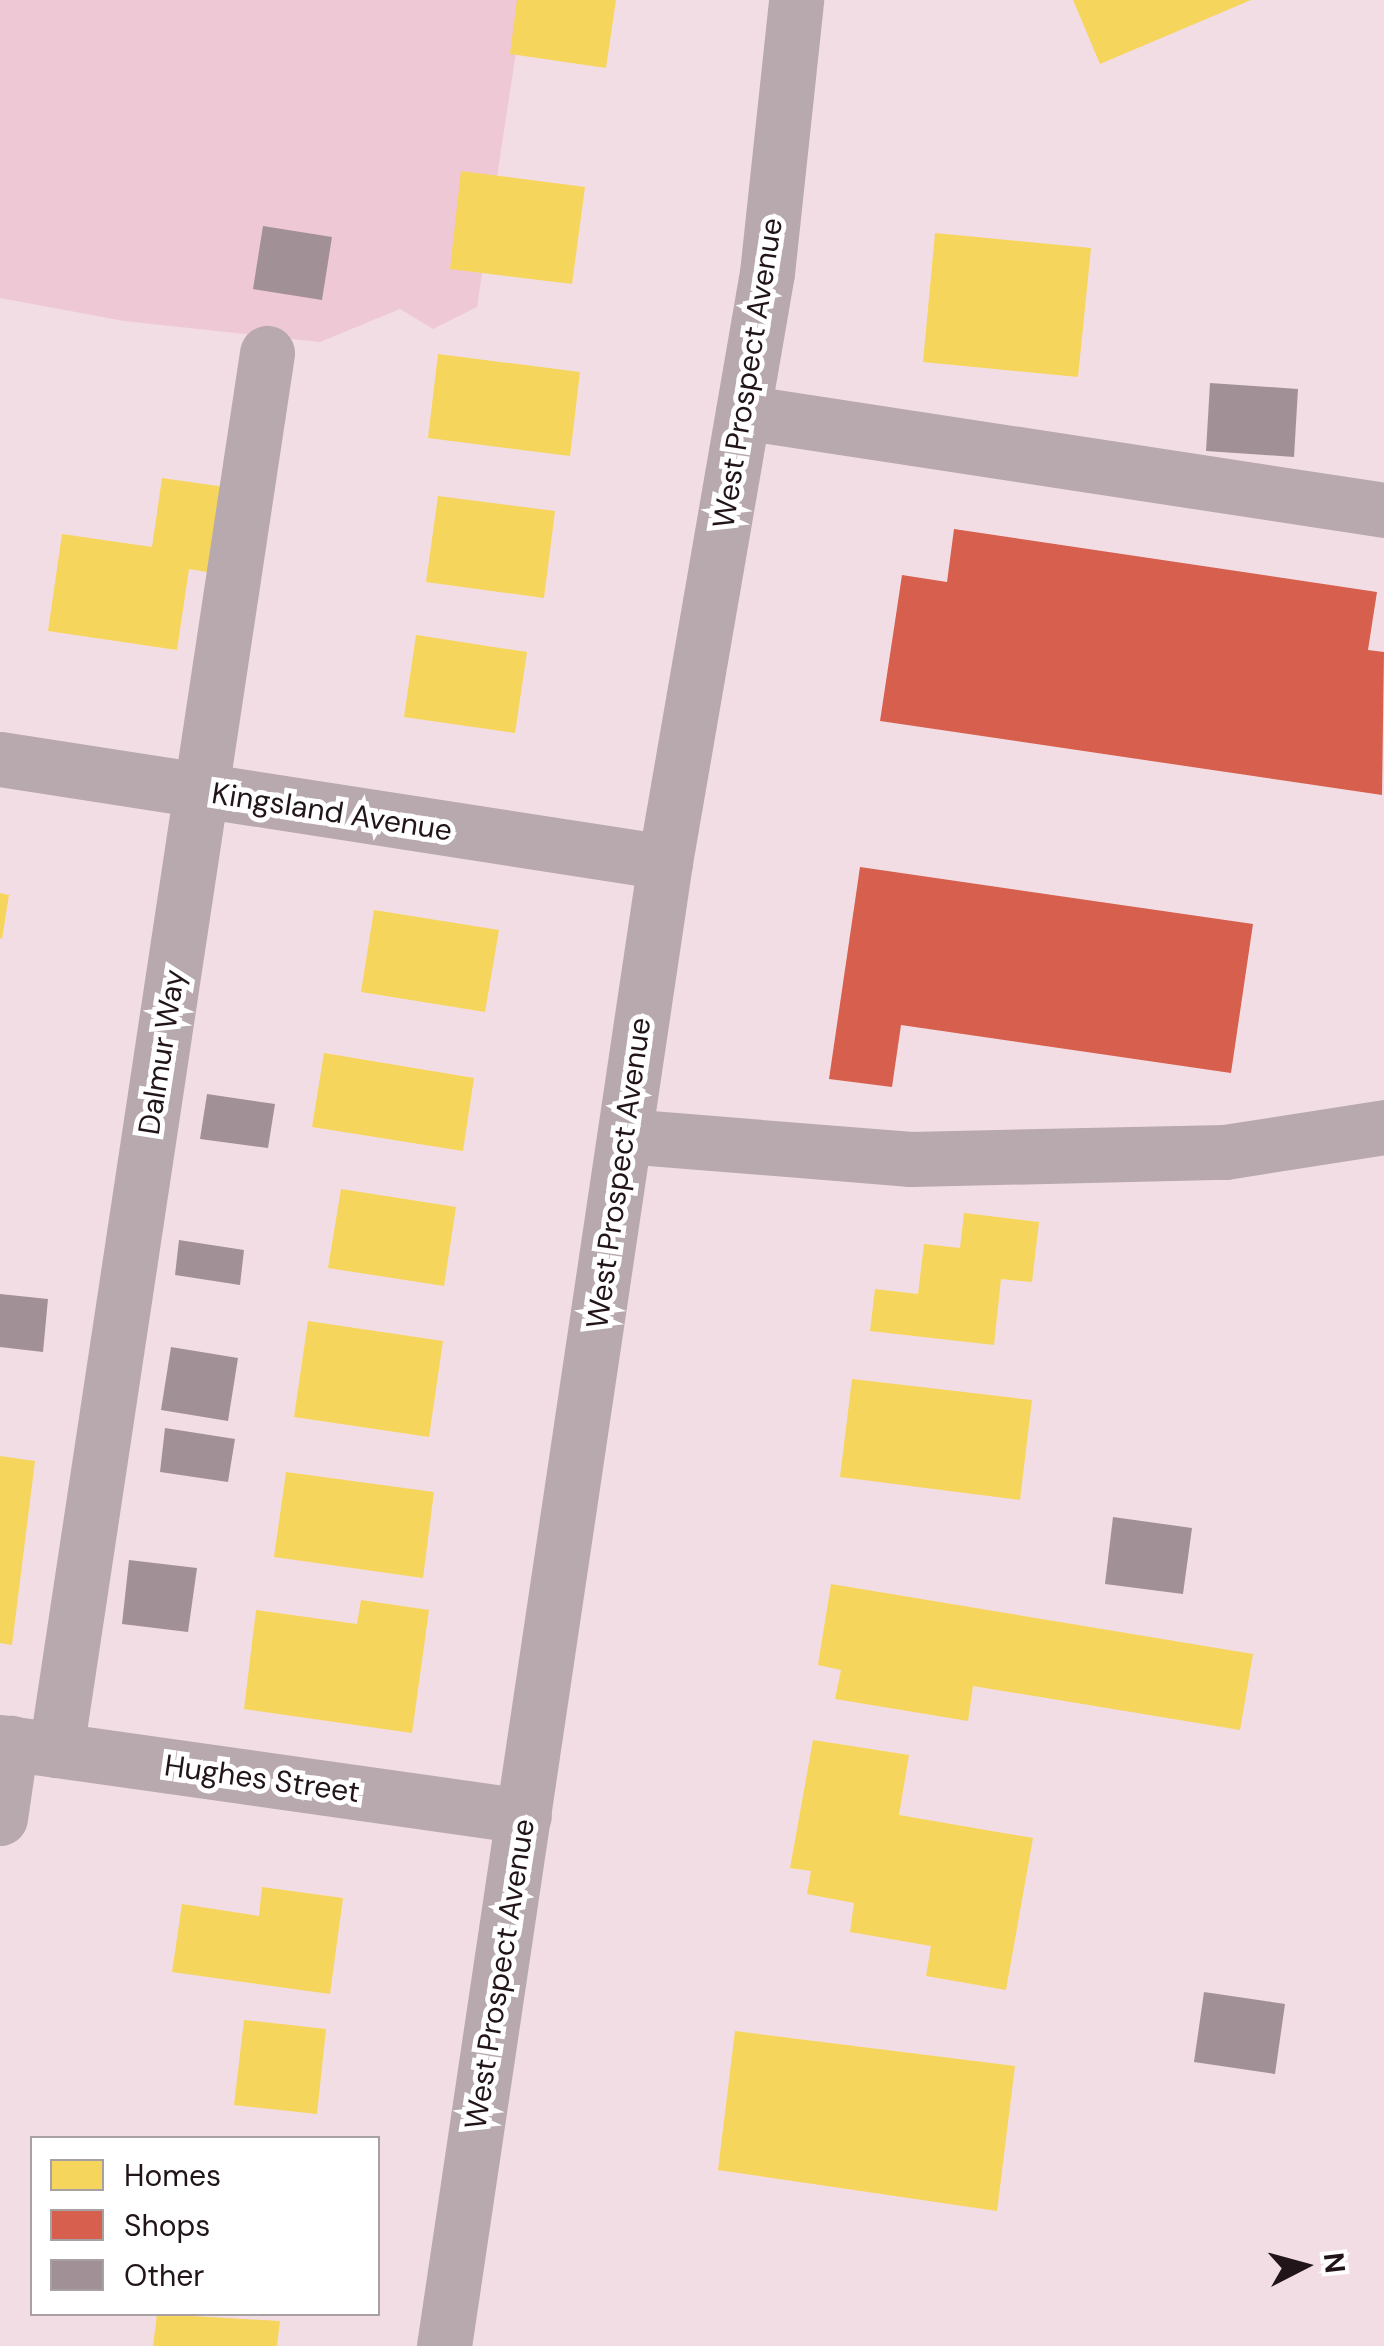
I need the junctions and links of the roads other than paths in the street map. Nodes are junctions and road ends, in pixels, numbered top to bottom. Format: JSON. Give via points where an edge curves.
{"nodes":[{"id":1,"x":810,"y":6,"type":"edge"},
{"id":2,"x":267,"y":353,"type":"dead end"},
{"id":3,"x":742,"y":412,"type":"junction"},
{"id":4,"x":1384,"y":510,"type":"edge"},
{"id":5,"x":0,"y":759,"type":"edge"},
{"id":6,"x":201,"y":792,"type":"junction"},
{"id":7,"x":665,"y":862,"type":"junction"},
{"id":8,"x":1384,"y":1127,"type":"edge"},
{"id":9,"x":624,"y":1136,"type":"junction"},
{"id":10,"x":22,"y":1745,"type":"edge"},
{"id":11,"x":524,"y":1816,"type":"junction"},
{"id":12,"x":0,"y":1818,"type":"edge"},
{"id":13,"x":444,"y":2346,"type":"edge"}],
"edges":[{"from":1,"to":3,"type":"street","name":"West Prospect Avenue"},
{"from":2,"to":6,"type":"street","name":"Dalmur Way"},
{"from":3,"to":4,"type":"street"},
{"from":3,"to":7,"type":"street","name":"West Prospect Avenue"},
{"from":5,"to":6,"type":"street","name":"Kingsland Avenue"},
{"from":6,"to":7,"type":"street","name":"Kingsland Avenue"},
{"from":6,"to":10,"type":"street","name":"Dalmur Way"},
{"from":7,"to":9,"type":"street","name":"West Prospect Avenue"},
{"from":8,"to":9,"type":"street","via":[[1226,1152],[911,1159]]},
{"from":9,"to":11,"type":"street","name":"West Prospect Avenue"},
{"from":10,"to":11,"type":"street","name":"Hughes Street"},
{"from":10,"to":12,"type":"street","name":"Dalmur Way"},
{"from":11,"to":13,"type":"street","name":"West Prospect Avenue"}]}
